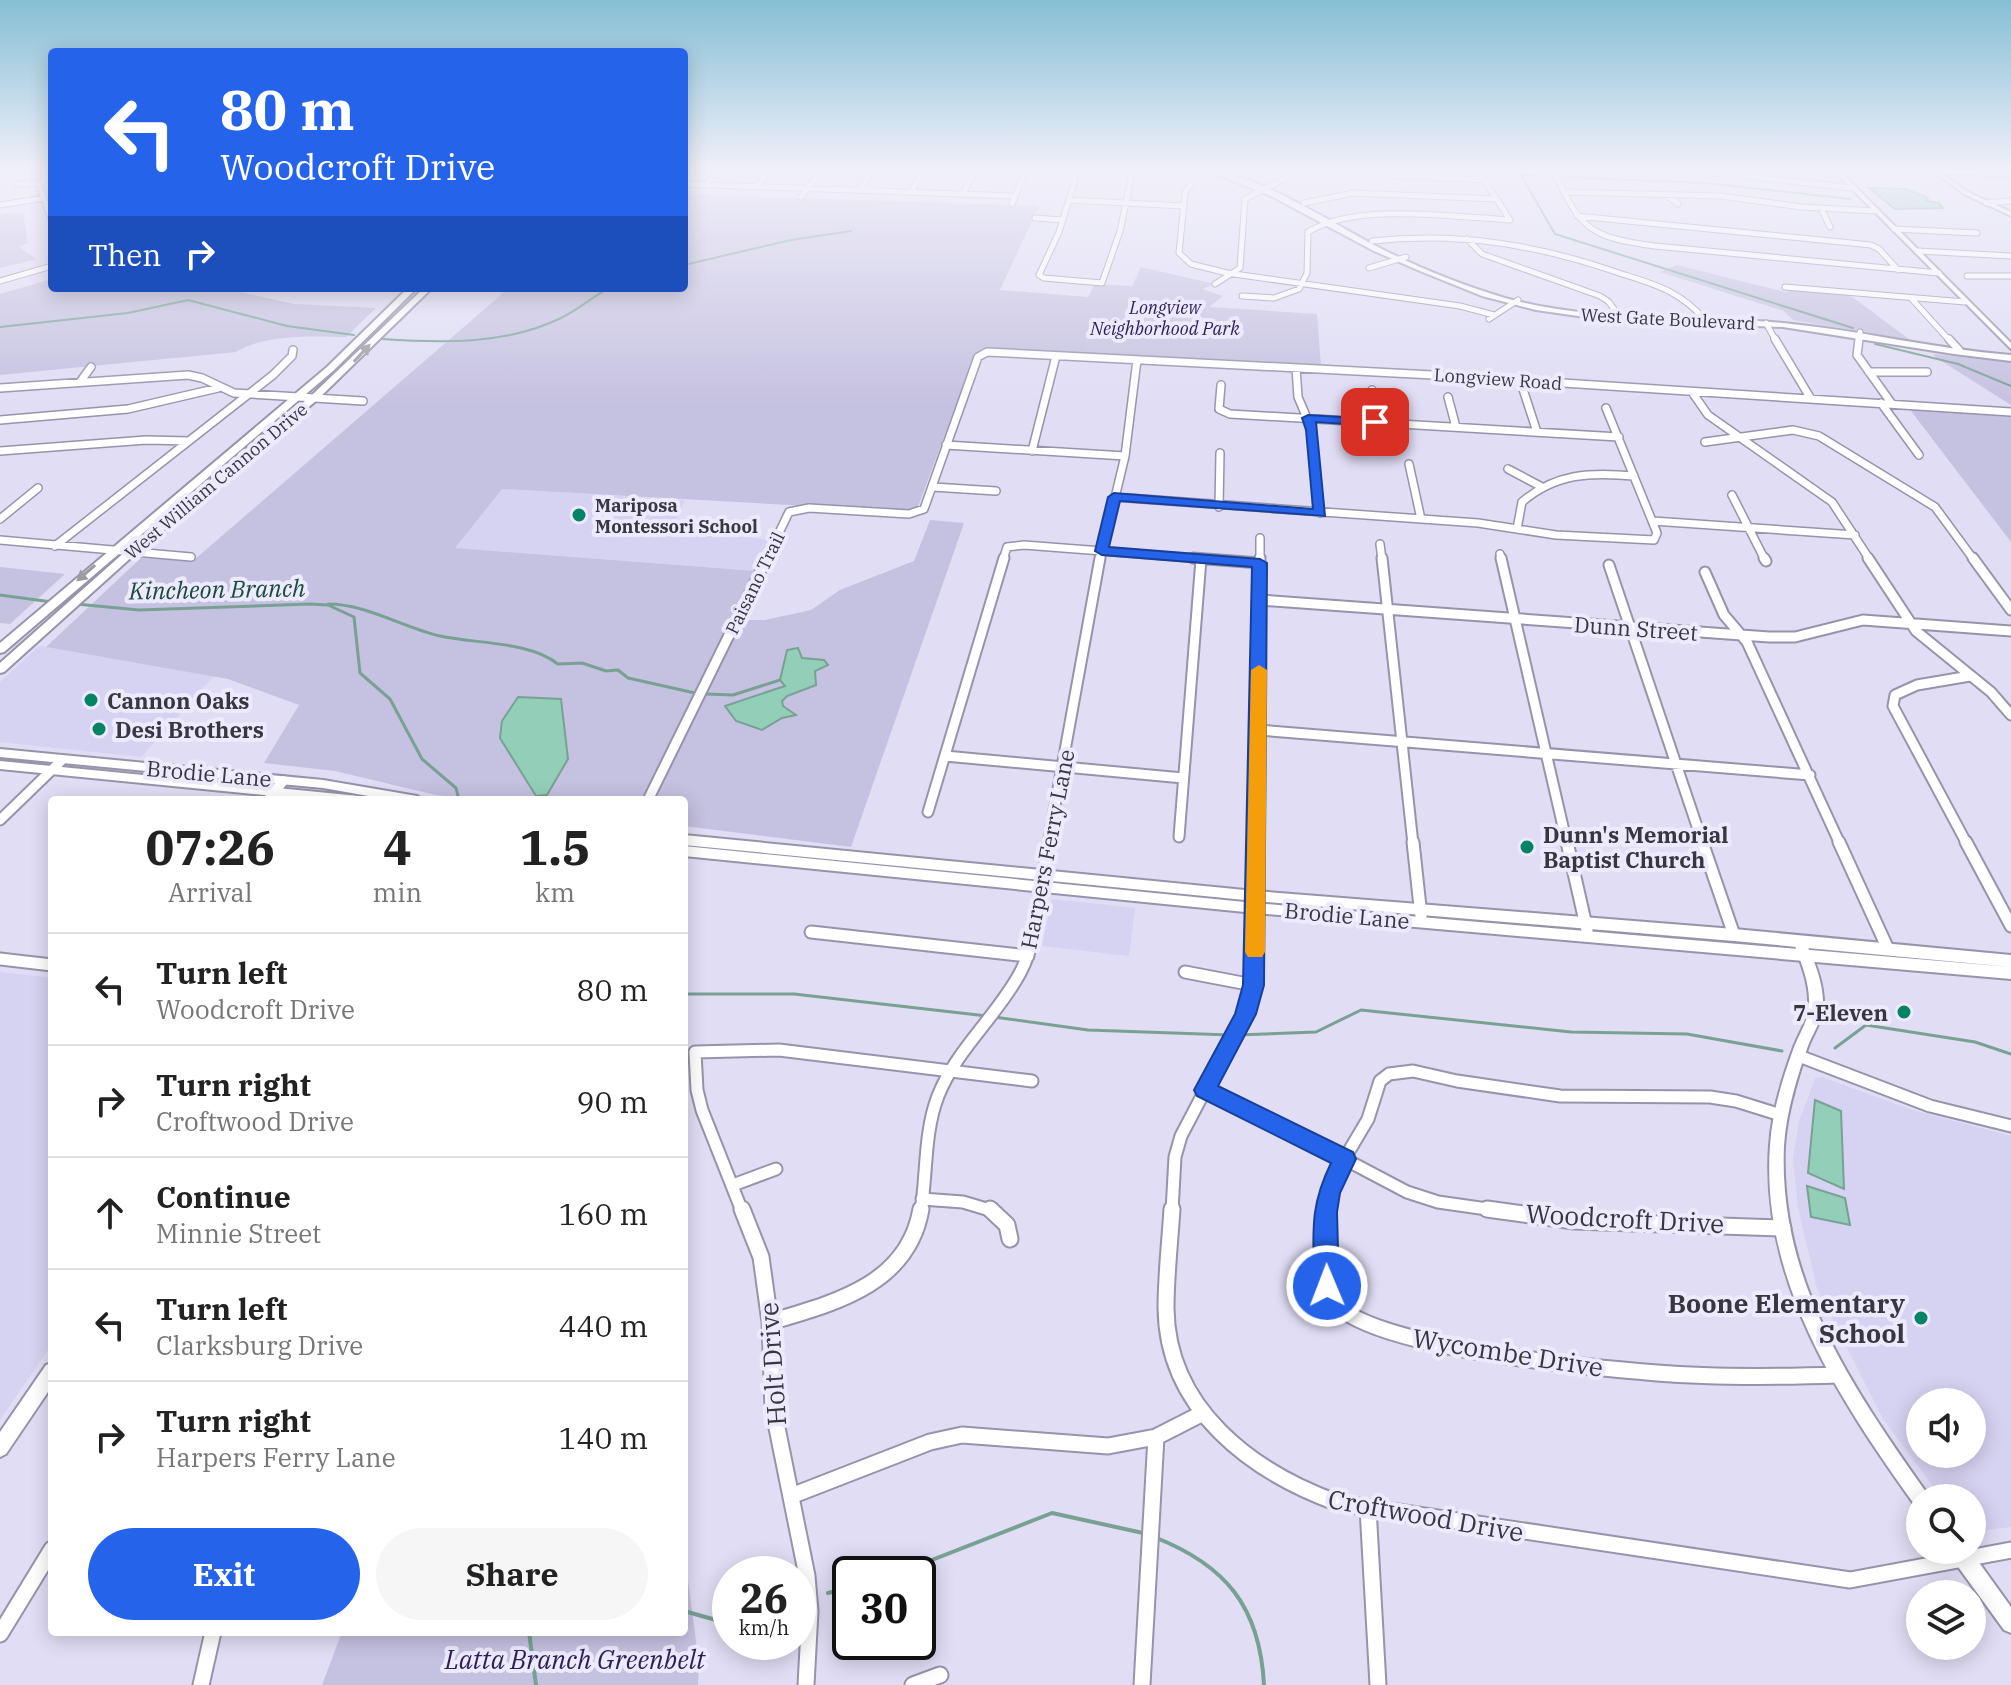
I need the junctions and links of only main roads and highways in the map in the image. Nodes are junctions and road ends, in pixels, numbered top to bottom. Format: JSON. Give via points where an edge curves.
{"nodes":[{"id":1,"x":1385,"y":249,"type":"edge"},
{"id":2,"x":1386,"y":249,"type":"edge"},
{"id":3,"x":1403,"y":258,"type":"junction"},
{"id":4,"x":408,"y":292,"type":"edge"},
{"id":5,"x":424,"y":292,"type":"edge"},
{"id":6,"x":1516,"y":301,"type":"junction"},
{"id":7,"x":1704,"y":319,"type":"junction"},
{"id":8,"x":1860,"y":334,"type":"junction"},
{"id":9,"x":2011,"y":356,"type":"edge"},
{"id":10,"x":0,"y":651,"type":"edge"},
{"id":11,"x":16,"y":655,"type":"junction"},
{"id":12,"x":0,"y":669,"type":"edge"},
{"id":13,"x":0,"y":753,"type":"edge"},
{"id":14,"x":0,"y":765,"type":"edge"},
{"id":15,"x":56,"y":765,"type":"junction"},
{"id":16,"x":276,"y":790,"type":"edge"},
{"id":17,"x":326,"y":796,"type":"edge"},
{"id":18,"x":395,"y":796,"type":"edge"},
{"id":19,"x":688,"y":840,"type":"edge"},
{"id":20,"x":688,"y":851,"type":"edge"},
{"id":21,"x":1042,"y":882,"type":"junction"},
{"id":22,"x":1587,"y":929,"type":"junction"},
{"id":23,"x":1801,"y":947,"type":"junction"},
{"id":24,"x":2011,"y":961,"type":"edge"},
{"id":25,"x":2011,"y":973,"type":"edge"}],
"edges":[{"from":1,"to":3,"type":"main road","name":"West Gate Boulevard"},
{"from":2,"to":3,"type":"main road","name":"West Gate Boulevard"},
{"from":3,"to":6,"type":"main road","name":"West Gate Boulevard"},
{"from":4,"to":10,"type":"main road","name":"West William Cannon Drive","one_way":true,"via":[[333,366]]},
{"from":11,"to":5,"type":"main road","name":"West William Cannon Drive","one_way":true,"via":[[314,398]]},
{"from":6,"to":7,"type":"main road","name":"West Gate Boulevard","via":[[1618,315]]},
{"from":6,"to":7,"type":"main road","name":"West Gate Boulevard","via":[[1586,316]]},
{"from":7,"to":8,"type":"main road","name":"West Gate Boulevard"},
{"from":7,"to":8,"type":"main road","name":"West Gate Boulevard","via":[[1788,321]]},
{"from":8,"to":9,"type":"main road","name":"West Gate Boulevard"},
{"from":8,"to":9,"type":"main road","name":"West Gate Boulevard","via":[[1930,350]]},
{"from":10,"to":11,"type":"main road"},
{"from":11,"to":12,"type":"main road","name":"West William Cannon Drive"},
{"from":13,"to":15,"type":"main road","name":"Brodie Lane"},
{"from":14,"to":15,"type":"main road","name":"Brodie Lane"},
{"from":15,"to":16,"type":"main road","name":"Brodie Lane"},
{"from":16,"to":17,"type":"main road","name":"Brodie Lane"},
{"from":16,"to":18,"type":"main road","name":"Brodie Lane"},
{"from":19,"to":21,"type":"main road","name":"Brodie Lane"},
{"from":20,"to":21,"type":"main road","name":"Brodie Lane"},
{"from":21,"to":22,"type":"main road","name":"Brodie Lane"},
{"from":22,"to":23,"type":"main road","name":"Brodie Lane"},
{"from":22,"to":23,"type":"main road","name":"Brodie Lane","via":[[1734,935]]},
{"from":23,"to":24,"type":"main road","name":"Brodie Lane"},
{"from":23,"to":25,"type":"main road","name":"Brodie Lane"}]}
